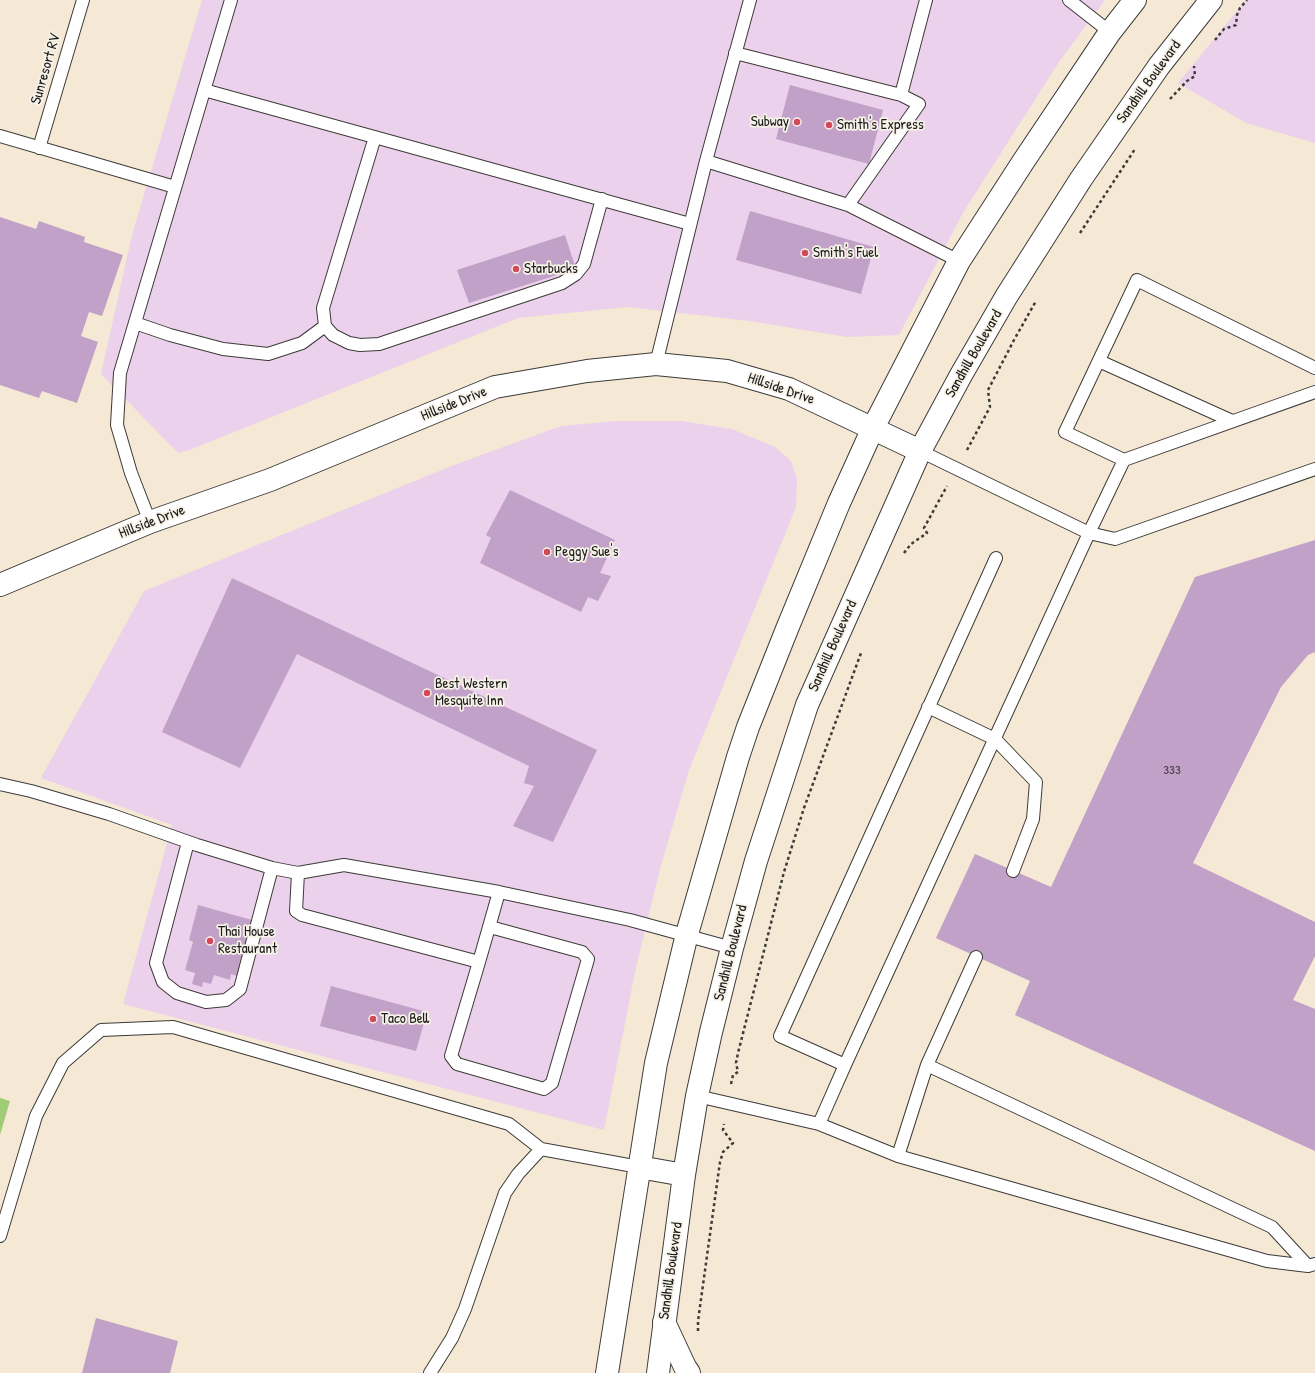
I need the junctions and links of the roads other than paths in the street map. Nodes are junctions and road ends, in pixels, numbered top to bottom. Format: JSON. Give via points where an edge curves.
{"nodes":[{"id":1,"x":83,"y":0,"type":"edge"},
{"id":2,"x":231,"y":0,"type":"edge"},
{"id":3,"x":750,"y":0,"type":"edge"},
{"id":4,"x":926,"y":0,"type":"edge"},
{"id":5,"x":1068,"y":0,"type":"edge"},
{"id":6,"x":1135,"y":0,"type":"edge"},
{"id":7,"x":1211,"y":0,"type":"edge"},
{"id":8,"x":1110,"y":32,"type":"junction"},
{"id":9,"x":735,"y":53,"type":"junction"},
{"id":10,"x":204,"y":90,"type":"junction"},
{"id":11,"x":900,"y":96,"type":"junction"},
{"id":12,"x":0,"y":136,"type":"edge"},
{"id":13,"x":375,"y":137,"type":"junction"},
{"id":14,"x":40,"y":148,"type":"junction"},
{"id":15,"x":706,"y":161,"type":"junction"},
{"id":16,"x":175,"y":187,"type":"junction"},
{"id":17,"x":602,"y":199,"type":"junction"},
{"id":18,"x":848,"y":205,"type":"junction"},
{"id":19,"x":690,"y":224,"type":"junction"},
{"id":20,"x":959,"y":261,"type":"junction"},
{"id":21,"x":135,"y":323,"type":"junction"},
{"id":22,"x":325,"y":326,"type":"junction"},
{"id":23,"x":1099,"y":361,"type":"junction"},
{"id":24,"x":656,"y":364,"type":"junction"},
{"id":25,"x":1315,"y":368,"type":"edge"},
{"id":26,"x":1315,"y":392,"type":"edge"},
{"id":27,"x":1232,"y":421,"type":"junction"},
{"id":28,"x":873,"y":428,"type":"junction"},
{"id":29,"x":920,"y":451,"type":"junction"},
{"id":30,"x":1124,"y":460,"type":"junction"},
{"id":31,"x":1315,"y":470,"type":"edge"},
{"id":32,"x":150,"y":522,"type":"junction"},
{"id":33,"x":1089,"y":533,"type":"junction"},
{"id":34,"x":996,"y":558,"type":"dead end"},
{"id":35,"x":0,"y":585,"type":"edge"},
{"id":36,"x":928,"y":707,"type":"junction"},
{"id":37,"x":995,"y":739,"type":"junction"},
{"id":38,"x":0,"y":784,"type":"edge"},
{"id":39,"x":188,"y":842,"type":"junction"},
{"id":40,"x":272,"y":868,"type":"junction"},
{"id":41,"x":1013,"y":871,"type":"dead end"},
{"id":42,"x":298,"y":873,"type":"junction"},
{"id":43,"x":499,"y":892,"type":"junction"},
{"id":44,"x":490,"y":927,"type":"junction"},
{"id":45,"x":687,"y":934,"type":"junction"},
{"id":46,"x":732,"y":948,"type":"junction"},
{"id":47,"x":976,"y":957,"type":"dead end"},
{"id":48,"x":479,"y":962,"type":"junction"},
{"id":49,"x":844,"y":1065,"type":"junction"},
{"id":50,"x":927,"y":1065,"type":"junction"},
{"id":51,"x":697,"y":1096,"type":"junction"},
{"id":52,"x":819,"y":1124,"type":"junction"},
{"id":53,"x":541,"y":1149,"type":"junction"},
{"id":54,"x":898,"y":1156,"type":"junction"},
{"id":55,"x":639,"y":1167,"type":"junction"},
{"id":56,"x":684,"y":1175,"type":"junction"},
{"id":57,"x":0,"y":1236,"type":"edge"},
{"id":58,"x":1311,"y":1265,"type":"edge"},
{"id":59,"x":664,"y":1322,"type":"junction"},
{"id":60,"x":430,"y":1373,"type":"edge"},
{"id":61,"x":607,"y":1373,"type":"edge"},
{"id":62,"x":658,"y":1373,"type":"edge"},
{"id":63,"x":689,"y":1373,"type":"edge"}],
"edges":[{"from":1,"to":14,"type":"lane","name":"Sunresort RV"},
{"from":2,"to":10,"type":"lane"},
{"from":3,"to":9,"type":"lane"},
{"from":4,"to":11,"type":"lane"},
{"from":5,"to":8,"type":"lane"},
{"from":6,"to":8,"type":"main road"},
{"from":7,"to":29,"type":"main road","name":"Sandhill Boulevard","via":[[1159,66],[1058,214],[995,316]]},
{"from":8,"to":20,"type":"main road"},
{"from":9,"to":11,"type":"lane"},
{"from":9,"to":15,"type":"lane"},
{"from":10,"to":13,"type":"lane"},
{"from":10,"to":16,"type":"lane"},
{"from":11,"to":18,"type":"lane","via":[[919,104]]},
{"from":12,"to":14,"type":"lane"},
{"from":13,"to":17,"type":"lane"},
{"from":13,"to":22,"type":"lane","via":[[323,308]]},
{"from":14,"to":16,"type":"lane"},
{"from":15,"to":18,"type":"lane"},
{"from":15,"to":19,"type":"lane"},
{"from":16,"to":21,"type":"lane"},
{"from":17,"to":19,"type":"lane"},
{"from":17,"to":22,"type":"lane","via":[[584,264],[576,274],[562,283],[379,344],[349,343],[333,335]]},
{"from":18,"to":20,"type":"lane"},
{"from":19,"to":24,"type":"lane"},
{"from":20,"to":28,"type":"main road"},
{"from":21,"to":22,"type":"lane","via":[[223,349],[268,354],[302,343]]},
{"from":21,"to":32,"type":"lane","via":[[120,373],[117,425],[131,473]]},
{"from":23,"to":25,"type":"lane","via":[[1137,280]]},
{"from":23,"to":27,"type":"lane"},
{"from":23,"to":30,"type":"lane","via":[[1065,432]]},
{"from":24,"to":28,"type":"main road","name":"Hillside Drive","via":[[727,372],[789,389]]},
{"from":24,"to":32,"type":"main road","name":"Hillside Drive","via":[[587,371],[495,387],[270,480]]},
{"from":26,"to":27,"type":"lane"},
{"from":27,"to":30,"type":"lane"},
{"from":28,"to":29,"type":"main road","name":"Hillside Drive"},
{"from":28,"to":45,"type":"main road","via":[[839,503],[748,727]]},
{"from":29,"to":33,"type":"lane"},
{"from":29,"to":46,"type":"main road","name":"Sandhill Boulevard","via":[[807,705],[756,861]]},
{"from":30,"to":33,"type":"lane"},
{"from":31,"to":33,"type":"lane","via":[[1115,539]]},
{"from":32,"to":35,"type":"main road","name":"Hillside Drive"},
{"from":33,"to":37,"type":"lane"},
{"from":34,"to":36,"type":"lane"},
{"from":36,"to":37,"type":"lane"},
{"from":36,"to":49,"type":"lane","via":[[780,1036]]},
{"from":37,"to":41,"type":"lane","via":[[1036,782],[1033,820]]},
{"from":37,"to":49,"type":"lane"},
{"from":38,"to":39,"type":"lane","via":[[102,812]]},
{"from":39,"to":40,"type":"lane"},
{"from":39,"to":40,"type":"lane","via":[[156,963],[163,982],[178,994],[206,1002],[226,1000],[240,989]]},
{"from":40,"to":42,"type":"lane"},
{"from":42,"to":43,"type":"lane","via":[[344,865]]},
{"from":42,"to":48,"type":"lane","via":[[296,911],[302,915]]},
{"from":43,"to":44,"type":"lane"},
{"from":43,"to":45,"type":"lane"},
{"from":44,"to":48,"type":"lane"},
{"from":44,"to":48,"type":"lane","via":[[582,952],[588,959],[552,1082],[544,1089],[457,1064],[452,1056]]},
{"from":45,"to":46,"type":"lane"},
{"from":45,"to":55,"type":"main road","via":[[656,1063]]},
{"from":46,"to":51,"type":"main road","name":"Sandhill Boulevard"},
{"from":47,"to":50,"type":"lane"},
{"from":49,"to":52,"type":"lane"},
{"from":50,"to":54,"type":"lane"},
{"from":50,"to":58,"type":"lane","via":[[1272,1227]]},
{"from":51,"to":52,"type":"lane"},
{"from":51,"to":56,"type":"main road","name":"Sandhill Boulevard"},
{"from":52,"to":54,"type":"lane"},
{"from":53,"to":55,"type":"lane"},
{"from":53,"to":57,"type":"lane","via":[[509,1124],[173,1027],[101,1030],[63,1062],[36,1116]]},
{"from":53,"to":60,"type":"lane","via":[[505,1193],[465,1309],[452,1338]]},
{"from":54,"to":58,"type":"lane","via":[[1267,1261]]},
{"from":55,"to":56,"type":"main road"},
{"from":55,"to":61,"type":"main road"},
{"from":56,"to":59,"type":"main road","name":"Sandhill Boulevard"},
{"from":59,"to":62,"type":"main road","name":"Sandhill Boulevard"},
{"from":59,"to":63,"type":"main road"}]}
